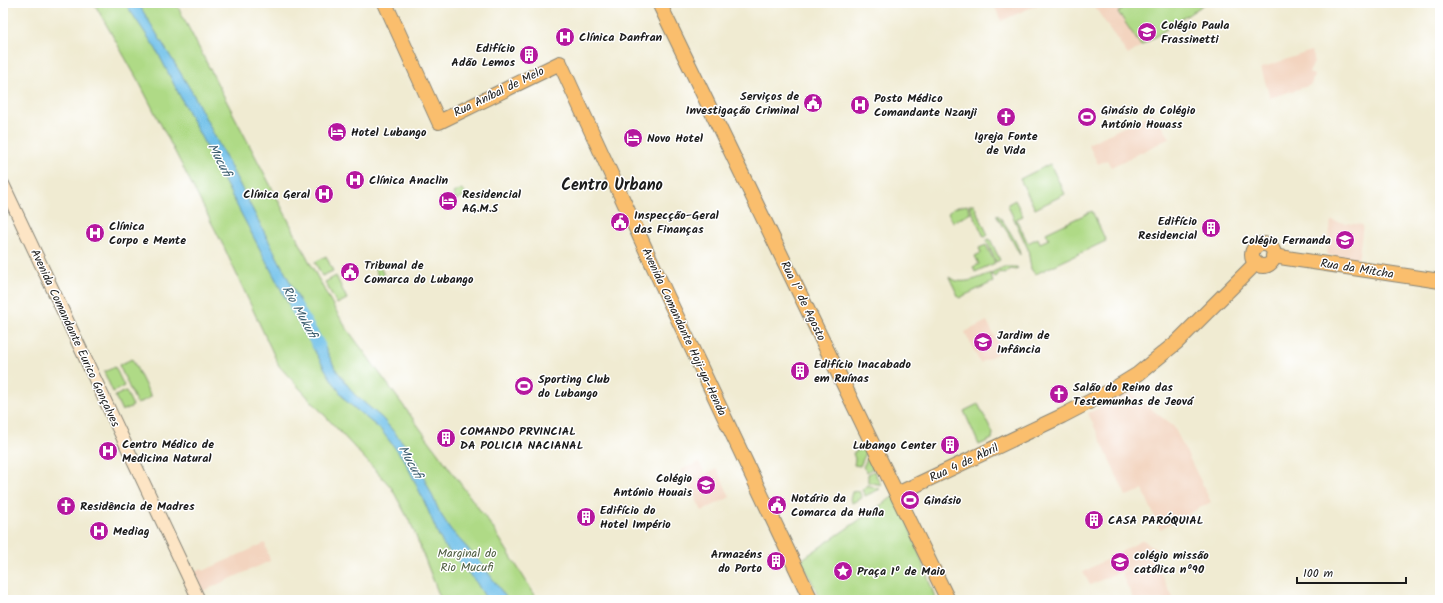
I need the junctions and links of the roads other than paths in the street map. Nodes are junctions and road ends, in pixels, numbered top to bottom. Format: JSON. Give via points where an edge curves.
{"nodes":[{"id":1,"x":385,"y":3,"type":"edge"},
{"id":2,"x":659,"y":3,"type":"edge"},
{"id":3,"x":560,"y":63,"type":"joint"},
{"id":4,"x":3,"y":184,"type":"edge"},
{"id":5,"x":1273,"y":256,"type":"joint"},
{"id":6,"x":1440,"y":281,"type":"edge"},
{"id":7,"x":897,"y":494,"type":"junction"},
{"id":8,"x":199,"y":600,"type":"edge"},
{"id":9,"x":811,"y":600,"type":"edge"},
{"id":10,"x":948,"y":600,"type":"edge"}],
"edges":[{"from":1,"to":3,"type":"main road","name":"Rua Aníbal de Melo","via":[[439,122]]},
{"from":2,"to":7,"type":"main road","name":"Rua 1º de Agosto"},
{"from":3,"to":9,"type":"main road","name":"Avenida Comandante Hoji-ya-Henda"},
{"from":4,"to":8,"type":"main road","name":"Avenida Comandante Eurico Gonçalves"},
{"from":5,"to":6,"type":"main road","name":"Rua da Mitcha"},
{"from":5,"to":7,"type":"main road","name":"Rua 4 de Abril","via":[[1267,265],[1256,263],[1177,342],[1138,374],[1091,402]]},
{"from":7,"to":10,"type":"main road","name":"Rua 1º de Agosto"}]}
